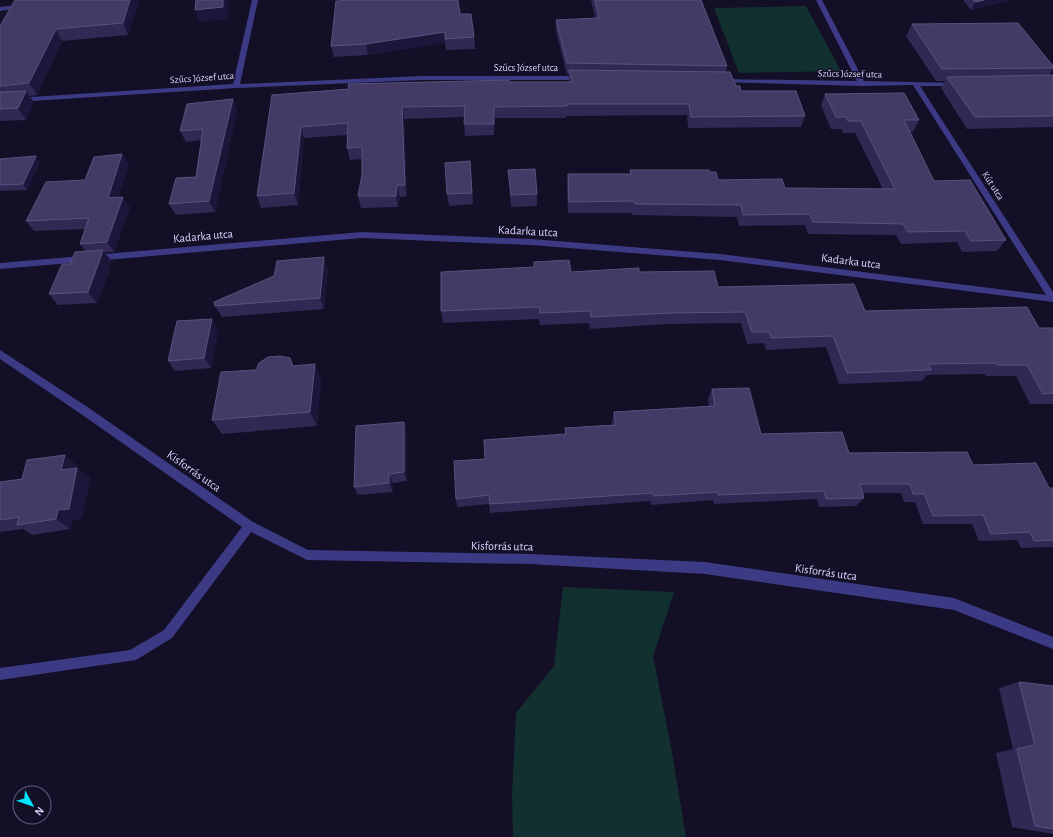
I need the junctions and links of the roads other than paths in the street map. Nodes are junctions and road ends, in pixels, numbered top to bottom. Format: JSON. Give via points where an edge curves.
{"nodes":[{"id":1,"x":255,"y":0,"type":"edge"},
{"id":2,"x":819,"y":0,"type":"edge"},
{"id":3,"x":29,"y":5,"type":"edge"},
{"id":4,"x":0,"y":9,"type":"edge"},
{"id":5,"x":592,"y":78,"type":"edge"},
{"id":6,"x":712,"y":80,"type":"edge"},
{"id":7,"x":862,"y":84,"type":"junction"},
{"id":8,"x":962,"y":84,"type":"edge"},
{"id":9,"x":916,"y":85,"type":"junction"},
{"id":10,"x":236,"y":86,"type":"junction"},
{"id":11,"x":0,"y":101,"type":"edge"},
{"id":12,"x":0,"y":266,"type":"edge"},
{"id":13,"x":1053,"y":299,"type":"edge"},
{"id":14,"x":0,"y":354,"type":"edge"},
{"id":15,"x":249,"y":526,"type":"junction"},
{"id":16,"x":1053,"y":643,"type":"edge"},
{"id":17,"x":0,"y":674,"type":"edge"}],
"edges":[{"from":1,"to":10,"type":"street"},
{"from":2,"to":7,"type":"street"},
{"from":3,"to":4,"type":"street"},
{"from":5,"to":10,"type":"street","name":"Szűcs József utca","via":[[422,78]]},
{"from":6,"to":7,"type":"street","name":"Szűcs József utca"},
{"from":7,"to":9,"type":"street","name":"Szűcs József utca"},
{"from":8,"to":9,"type":"street","name":"Szűcs József utca"},
{"from":9,"to":13,"type":"street","name":"Kút utca"},
{"from":10,"to":11,"type":"street","name":"Szűcs József utca"},
{"from":12,"to":13,"type":"street","name":"Kadarka utca","via":[[362,235],[531,242],[720,257]]},
{"from":14,"to":15,"type":"street","name":"Kisforrás utca"},
{"from":15,"to":16,"type":"street","name":"Kisforrás utca","via":[[307,555],[530,559],[705,568],[954,604]]},
{"from":15,"to":17,"type":"street","via":[[168,634],[132,656]]}]}
